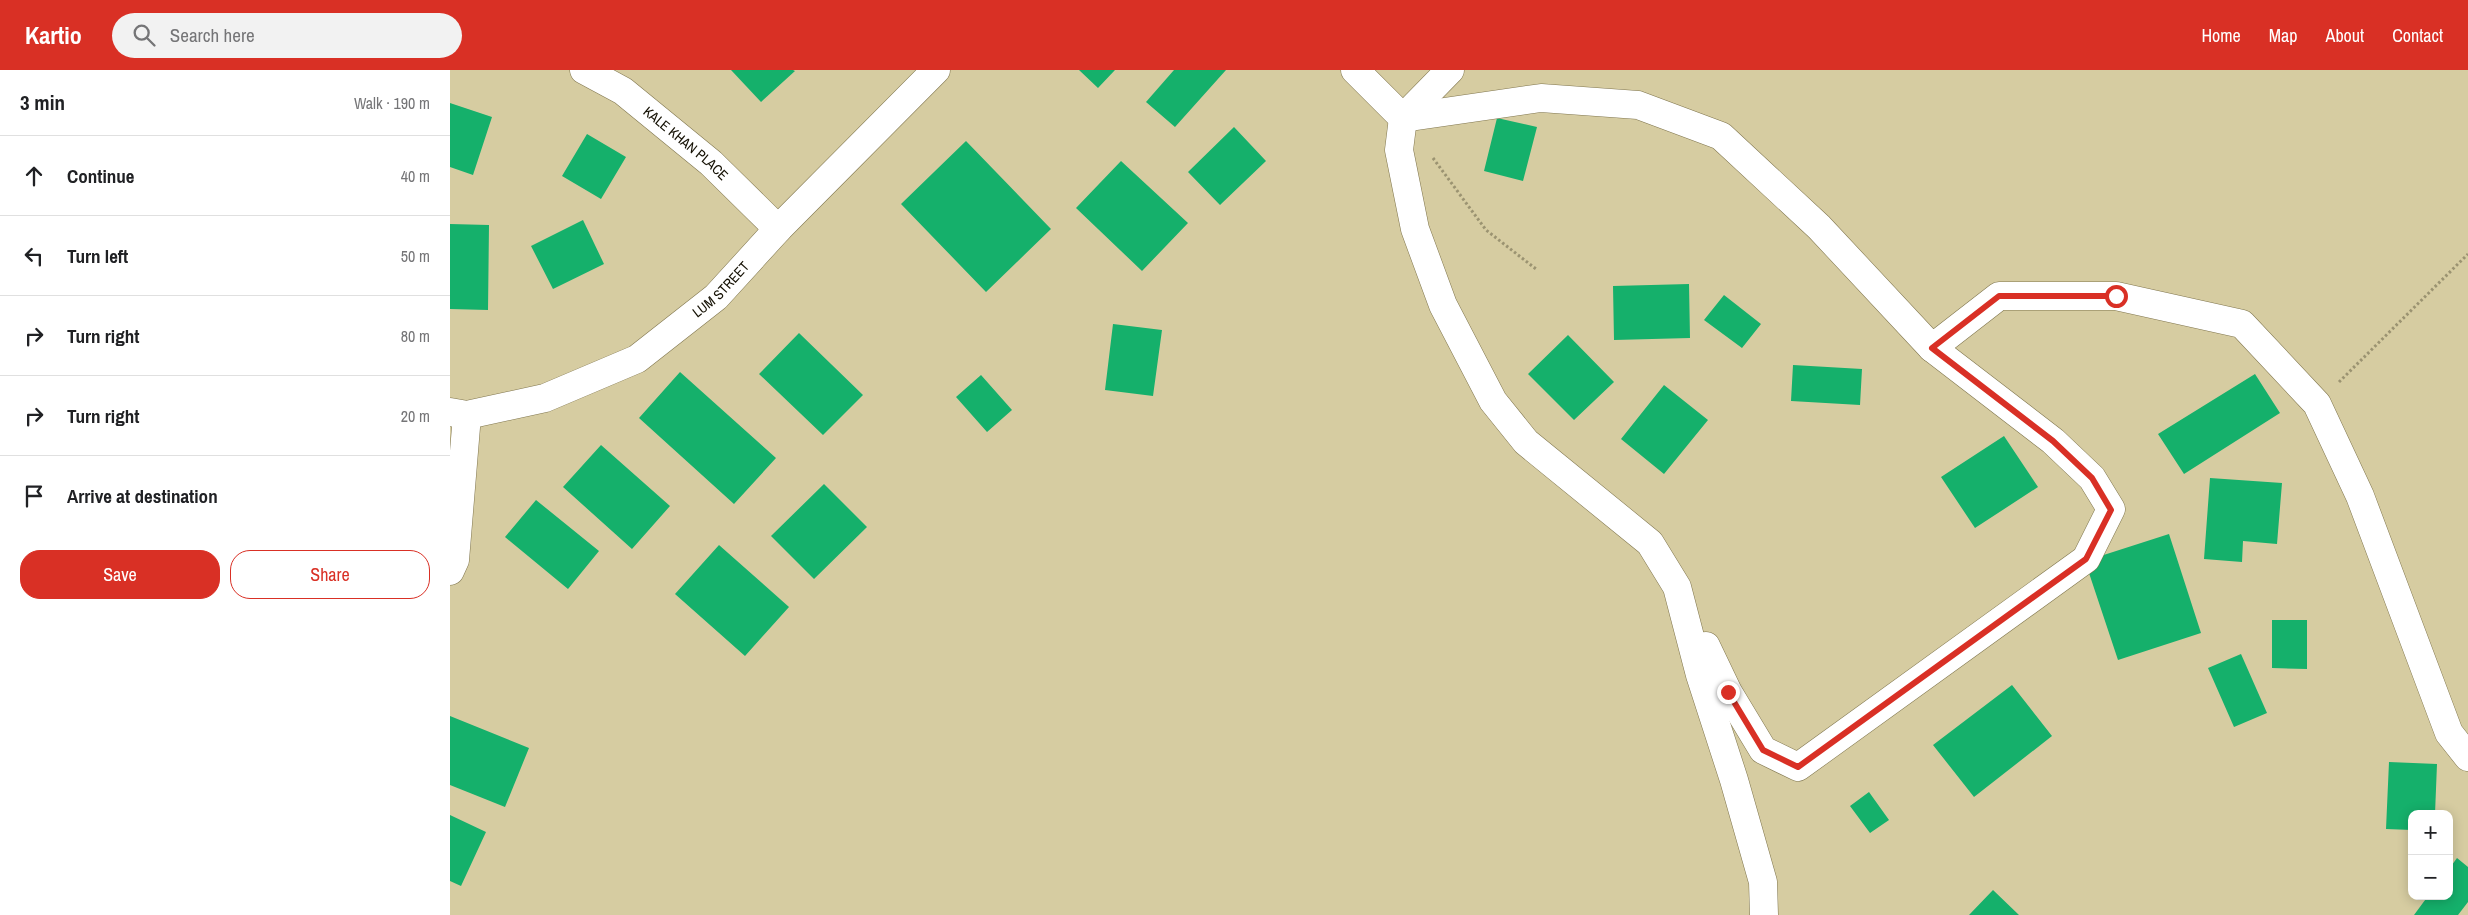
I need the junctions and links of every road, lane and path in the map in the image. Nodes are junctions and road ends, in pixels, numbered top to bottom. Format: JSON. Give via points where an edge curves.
{"nodes":[{"id":1,"x":584,"y":70,"type":"edge"},
{"id":2,"x":936,"y":70,"type":"edge"},
{"id":3,"x":1356,"y":70,"type":"edge"},
{"id":4,"x":1450,"y":70,"type":"edge"},
{"id":5,"x":1403,"y":118,"type":"junction"},
{"id":6,"x":778,"y":229,"type":"junction"},
{"id":7,"x":2468,"y":254,"type":"edge"},
{"id":8,"x":1536,"y":269,"type":"dead end"},
{"id":9,"x":1932,"y":348,"type":"junction"},
{"id":10,"x":2317,"y":404,"type":"junction"},
{"id":11,"x":458,"y":414,"type":"edge"},
{"id":12,"x":450,"y":571,"type":"edge"},
{"id":13,"x":1677,"y":587,"type":"junction"},
{"id":14,"x":2468,"y":757,"type":"edge"},
{"id":15,"x":1764,"y":915,"type":"edge"}],
"edges":[{"from":1,"to":6,"type":"street","name":"KALE KHAN PLACE","via":[[623,91],[696,151]]},
{"from":2,"to":6,"type":"street","name":"LUM STREET"},
{"from":3,"to":5,"type":"street"},
{"from":4,"to":5,"type":"street"},
{"from":5,"to":8,"type":"path","via":[[1486,230]]},
{"from":5,"to":9,"type":"street","via":[[1541,98],[1638,105],[1721,136],[1819,227]]},
{"from":5,"to":13,"type":"street","via":[[1399,150],[1415,229],[1443,305],[1493,401],[1526,442],[1650,543]]},
{"from":6,"to":11,"type":"street","name":"LUM STREET","via":[[716,298],[637,359],[545,398]]},
{"from":7,"to":10,"type":"path"},
{"from":9,"to":10,"type":"street","via":[[1999,296],[2116,296],[2242,324]]},
{"from":9,"to":13,"type":"street","via":[[2053,441],[2092,478],[2111,510],[2086,559],[1798,767],[1763,750],[1728,692]]},
{"from":10,"to":14,"type":"street","via":[[2360,496],[2449,733]]},
{"from":11,"to":12,"type":"street","via":[[455,560]]},
{"from":13,"to":15,"type":"street","via":[[1762,882]]}]}
